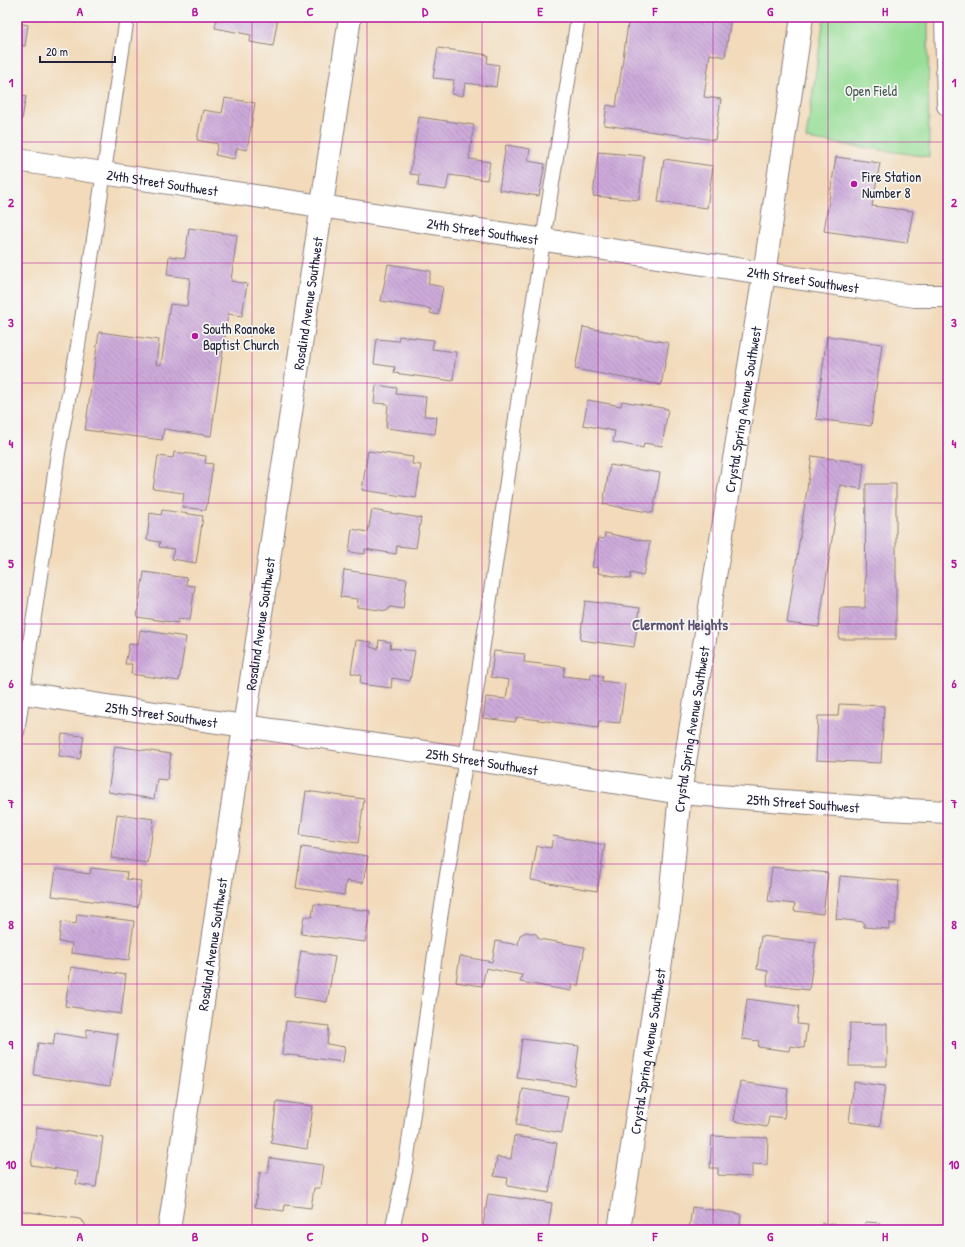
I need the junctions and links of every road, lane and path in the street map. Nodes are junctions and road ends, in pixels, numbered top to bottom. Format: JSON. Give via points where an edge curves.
{"nodes":[{"id":1,"x":127,"y":17,"type":"edge"},
{"id":2,"x":350,"y":17,"type":"edge"},
{"id":3,"x":578,"y":17,"type":"edge"},
{"id":4,"x":802,"y":17,"type":"edge"},
{"id":5,"x":946,"y":17,"type":"edge"},
{"id":6,"x":948,"y":105,"type":"edge"},
{"id":7,"x":17,"y":160,"type":"edge"},
{"id":8,"x":104,"y":173,"type":"junction"},
{"id":9,"x":322,"y":207,"type":"junction"},
{"id":10,"x":543,"y":240,"type":"junction"},
{"id":11,"x":764,"y":274,"type":"junction"},
{"id":12,"x":948,"y":296,"type":"edge"},
{"id":13,"x":20,"y":692,"type":"edge"},
{"id":14,"x":244,"y":725,"type":"junction"},
{"id":15,"x":17,"y":732,"type":"edge"},
{"id":16,"x":466,"y":758,"type":"junction"},
{"id":17,"x":680,"y":793,"type":"junction"},
{"id":18,"x":948,"y":812,"type":"edge"},
{"id":19,"x":17,"y":1222,"type":"edge"},
{"id":20,"x":75,"y":1230,"type":"edge"},
{"id":21,"x":168,"y":1230,"type":"edge"},
{"id":22,"x":392,"y":1230,"type":"edge"},
{"id":23,"x":619,"y":1230,"type":"edge"}],
"edges":[{"from":1,"to":8,"type":"lane"},
{"from":2,"to":9,"type":"street","name":"Rosalind Avenue Southwest"},
{"from":3,"to":10,"type":"lane"},
{"from":4,"to":11,"type":"street","name":"Crystal Spring Avenue Southwest"},
{"from":5,"to":6,"type":"street"},
{"from":7,"to":8,"type":"street","name":"24th Street Southwest"},
{"from":8,"to":9,"type":"street","name":"24th Street Southwest"},
{"from":8,"to":13,"type":"lane"},
{"from":9,"to":10,"type":"street","name":"24th Street Southwest"},
{"from":9,"to":14,"type":"street","name":"Rosalind Avenue Southwest"},
{"from":10,"to":11,"type":"street","name":"24th Street Southwest"},
{"from":10,"to":16,"type":"lane"},
{"from":11,"to":12,"type":"street","name":"24th Street Southwest","via":[[915,296]]},
{"from":11,"to":17,"type":"street","name":"Crystal Spring Avenue Southwest"},
{"from":13,"to":14,"type":"street","name":"25th Street Southwest"},
{"from":13,"to":15,"type":"lane"},
{"from":14,"to":16,"type":"street","name":"25th Street Southwest"},
{"from":14,"to":21,"type":"street","name":"Rosalind Avenue Southwest"},
{"from":16,"to":17,"type":"street","name":"25th Street Southwest"},
{"from":16,"to":22,"type":"lane","via":[[440,918],[405,1171]]},
{"from":17,"to":18,"type":"street","name":"25th Street Southwest"},
{"from":17,"to":23,"type":"street","name":"Crystal Spring Avenue Southwest","via":[[668,910]]},
{"from":19,"to":20,"type":"street"}]}
